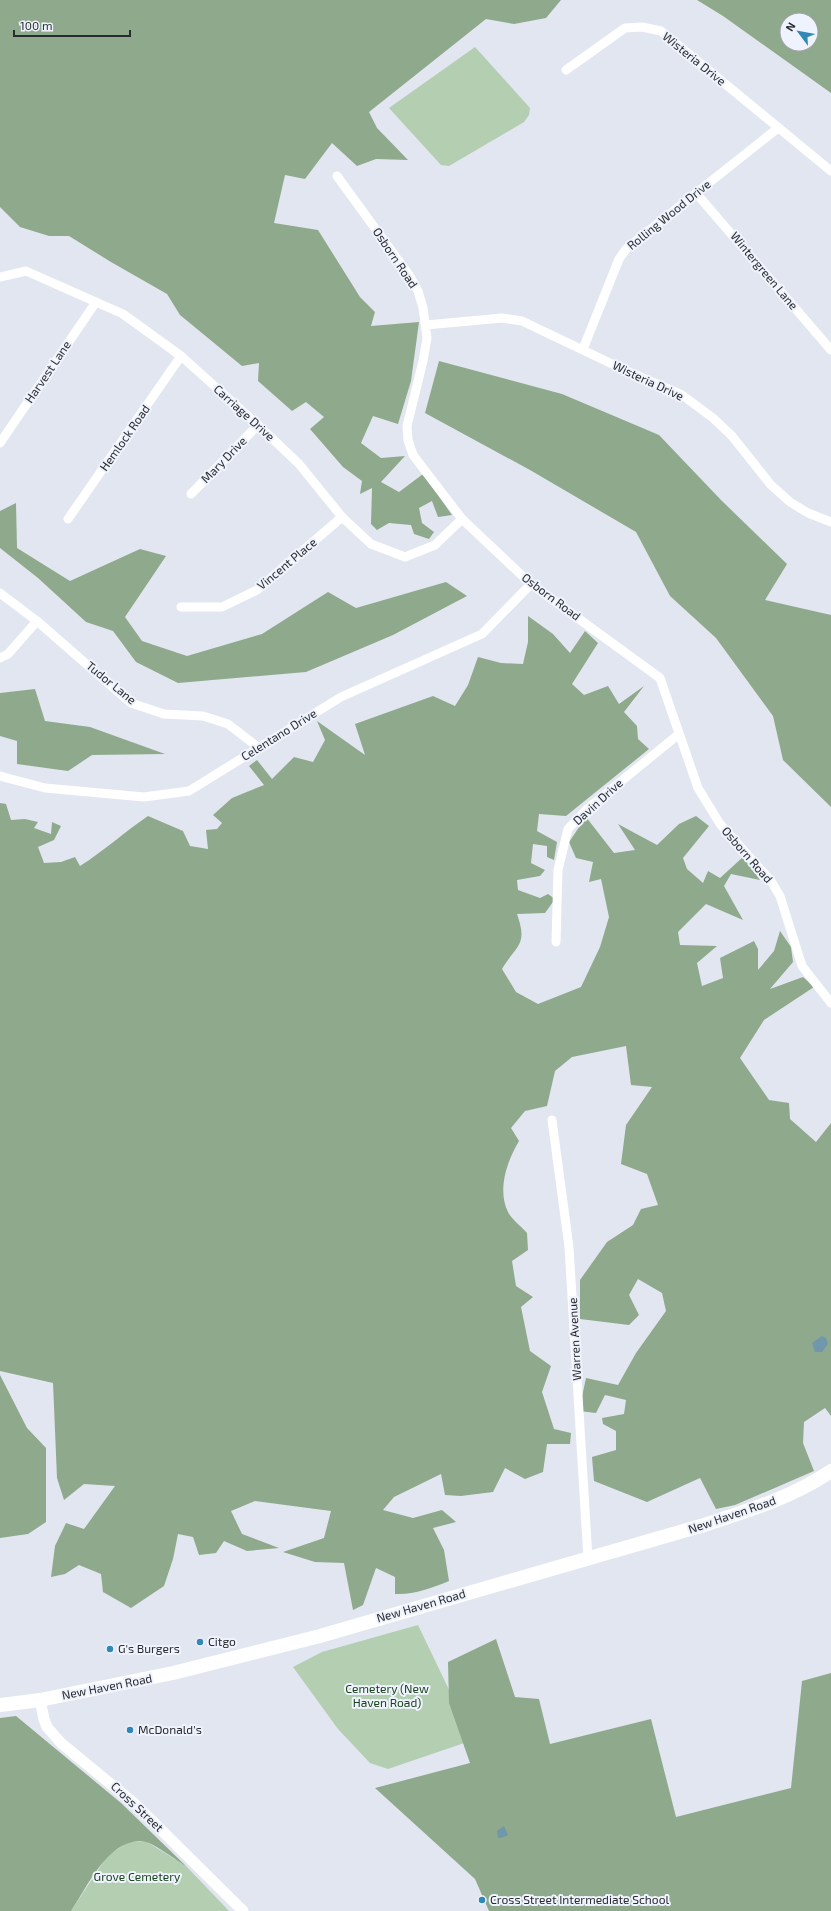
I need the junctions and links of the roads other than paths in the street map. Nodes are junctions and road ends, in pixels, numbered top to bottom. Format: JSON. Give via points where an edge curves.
{"nodes":[{"id":1,"x":566,"y":70,"type":"dead end"},
{"id":2,"x":778,"y":128,"type":"junction"},
{"id":3,"x":831,"y":171,"type":"edge"},
{"id":4,"x":337,"y":176,"type":"dead end"},
{"id":5,"x":696,"y":192,"type":"junction"},
{"id":6,"x":0,"y":277,"type":"edge"},
{"id":7,"x":96,"y":302,"type":"junction"},
{"id":8,"x":426,"y":325,"type":"junction"},
{"id":9,"x":583,"y":349,"type":"junction"},
{"id":10,"x":831,"y":350,"type":"edge"},
{"id":11,"x":181,"y":356,"type":"junction"},
{"id":12,"x":258,"y":425,"type":"junction"},
{"id":13,"x":0,"y":443,"type":"edge"},
{"id":14,"x":191,"y":494,"type":"dead end"},
{"id":15,"x":342,"y":517,"type":"junction"},
{"id":16,"x":68,"y":519,"type":"dead end"},
{"id":17,"x":462,"y":519,"type":"junction"},
{"id":18,"x":831,"y":522,"type":"edge"},
{"id":19,"x":531,"y":584,"type":"junction"},
{"id":20,"x":0,"y":593,"type":"edge"},
{"id":21,"x":181,"y":607,"type":"dead end"},
{"id":22,"x":37,"y":621,"type":"junction"},
{"id":23,"x":0,"y":658,"type":"edge"},
{"id":24,"x":679,"y":734,"type":"junction"},
{"id":25,"x":259,"y":748,"type":"junction"},
{"id":26,"x":0,"y":776,"type":"edge"},
{"id":27,"x":556,"y":942,"type":"dead end"},
{"id":28,"x":831,"y":1003,"type":"edge"},
{"id":29,"x":552,"y":1120,"type":"dead end"},
{"id":30,"x":831,"y":1471,"type":"edge"},
{"id":31,"x":588,"y":1559,"type":"junction"},
{"id":32,"x":40,"y":1700,"type":"junction"},
{"id":33,"x":0,"y":1705,"type":"edge"},
{"id":34,"x":243,"y":1911,"type":"edge"}],
"edges":[{"from":1,"to":2,"type":"street","name":"Wisteria Drive","via":[[625,28],[642,27],[661,31]]},
{"from":2,"to":3,"type":"street","name":"Wisteria Drive"},
{"from":2,"to":5,"type":"street","name":"Rolling Wood Drive"},
{"from":4,"to":8,"type":"street","name":"Osborn Road","via":[[409,275],[418,291]]},
{"from":5,"to":9,"type":"street","name":"Rolling Wood Drive","via":[[627,248],[619,259]]},
{"from":5,"to":10,"type":"street","name":"Wintergreen Lane"},
{"from":6,"to":7,"type":"street","name":"Carriage Drive","via":[[26,271]]},
{"from":7,"to":11,"type":"street","name":"Carriage Drive","via":[[123,314]]},
{"from":7,"to":13,"type":"street","name":"Harvest Lane"},
{"from":8,"to":9,"type":"street","name":"Wisteria Drive","via":[[502,318],[522,321]]},
{"from":8,"to":17,"type":"street","name":"Osborn Road","via":[[426,349],[407,426],[408,440],[414,454]]},
{"from":9,"to":18,"type":"street","name":"Wisteria Drive","via":[[682,395],[732,436],[771,485],[790,502]]},
{"from":11,"to":12,"type":"street","name":"Carriage Drive"},
{"from":11,"to":16,"type":"street","name":"Hemlock Road"},
{"from":12,"to":14,"type":"street","name":"Mary Drive"},
{"from":12,"to":15,"type":"street","name":"Carriage Drive","via":[[299,464]]},
{"from":15,"to":17,"type":"street","name":"Carriage Drive","via":[[371,544],[405,557],[435,545]]},
{"from":15,"to":21,"type":"street","name":"Vincent Place","via":[[256,590],[222,607]]},
{"from":17,"to":19,"type":"street","name":"Osborn Road"},
{"from":19,"to":24,"type":"street","name":"Osborn Road","via":[[660,678]]},
{"from":19,"to":25,"type":"street","name":"Celentano Drive","via":[[482,634],[341,697]]},
{"from":20,"to":22,"type":"street","name":"Tudor Lane"},
{"from":22,"to":23,"type":"street","via":[[8,654]]},
{"from":22,"to":25,"type":"street","name":"Tudor Lane","via":[[131,703],[164,714],[203,716],[228,724]]},
{"from":24,"to":27,"type":"street","name":"Davin Drive","via":[[587,810],[568,829],[558,870]]},
{"from":24,"to":28,"type":"street","name":"Osborn Road","via":[[698,788],[720,824],[771,881],[780,896],[802,966]]},
{"from":25,"to":26,"type":"street","name":"Celentano Drive","via":[[189,791],[144,797],[45,788]]},
{"from":29,"to":31,"type":"street","name":"Warren Avenue","via":[[569,1247]]},
{"from":30,"to":31,"type":"main road","name":"New Haven Road","via":[[789,1495],[746,1511]]},
{"from":31,"to":32,"type":"main road","name":"New Haven Road","via":[[320,1636],[173,1673]]},
{"from":32,"to":33,"type":"main road","name":"New Haven Road"},
{"from":32,"to":34,"type":"street","name":"Cross Street","via":[[47,1727],[61,1743],[135,1804]]}]}
